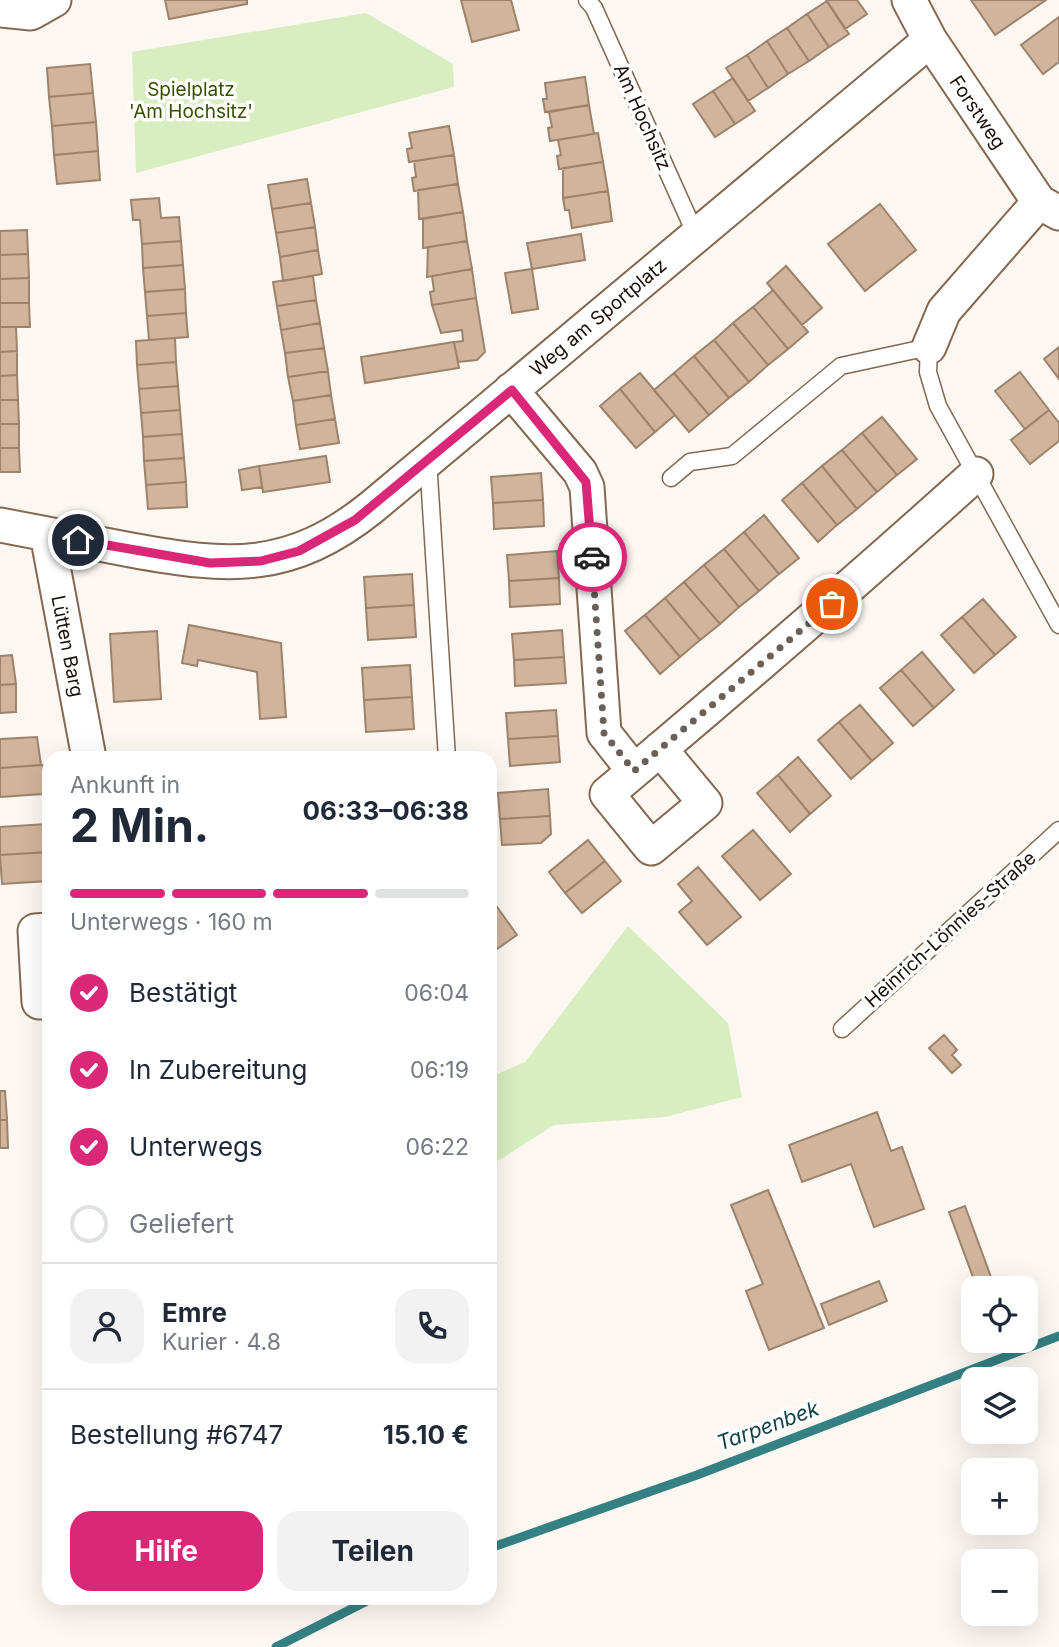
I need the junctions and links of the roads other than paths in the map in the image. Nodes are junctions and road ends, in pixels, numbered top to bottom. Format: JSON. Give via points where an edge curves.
{"nodes":[{"id":1,"x":54,"y":0,"type":"edge"},
{"id":2,"x":587,"y":0,"type":"edge"},
{"id":3,"x":909,"y":0,"type":"edge"},
{"id":4,"x":0,"y":10,"type":"edge"},
{"id":5,"x":930,"y":40,"type":"junction"},
{"id":6,"x":1049,"y":208,"type":"edge"},
{"id":7,"x":696,"y":235,"type":"junction"},
{"id":8,"x":929,"y":347,"type":"junction"},
{"id":9,"x":512,"y":390,"type":"junction"},
{"id":10,"x":428,"y":460,"type":"junction"},
{"id":11,"x":976,"y":474,"type":"junction"},
{"id":12,"x":671,"y":478,"type":"dead end"},
{"id":13,"x":0,"y":525,"type":"edge"},
{"id":14,"x":47,"y":534,"type":"junction"},
{"id":15,"x":1059,"y":625,"type":"edge"},
{"id":16,"x":660,"y":749,"type":"junction"},
{"id":17,"x":88,"y":751,"type":"edge"},
{"id":18,"x":447,"y":751,"type":"edge"},
{"id":19,"x":634,"y":771,"type":"junction"},
{"id":20,"x":1059,"y":830,"type":"edge"},
{"id":21,"x":42,"y":930,"type":"edge"},
{"id":22,"x":42,"y":1002,"type":"edge"},
{"id":23,"x":842,"y":1029,"type":"dead end"}],
"edges":[{"from":1,"to":4,"type":"street","via":[[31,13]]},
{"from":2,"to":7,"type":"lane","name":"Am Hochsitz"},
{"from":3,"to":5,"type":"street","name":"Forstweg"},
{"from":5,"to":6,"type":"street","name":"Forstweg"},
{"from":5,"to":7,"type":"street","name":"Weg am Sportplatz"},
{"from":6,"to":8,"type":"street","via":[[944,311]]},
{"from":7,"to":9,"type":"street","name":"Weg am Sportplatz"},
{"from":8,"to":11,"type":"lane","via":[[932,393]]},
{"from":8,"to":12,"type":"lane","via":[[841,366],[732,456],[690,462]]},
{"from":9,"to":10,"type":"street","name":"Weg am Sportplatz"},
{"from":9,"to":19,"type":"street","via":[[580,472],[587,487],[604,733]]},
{"from":10,"to":14,"type":"street","name":"Weg am Sportplatz","via":[[333,535],[299,551],[261,561],[197,562]]},
{"from":10,"to":18,"type":"lane"},
{"from":11,"to":15,"type":"lane"},
{"from":11,"to":16,"type":"street","via":[[812,622]]},
{"from":13,"to":14,"type":"street","name":"Weg am Sportplatz"},
{"from":14,"to":17,"type":"street","name":"Lütten Barg"},
{"from":16,"to":19,"type":"street"},
{"from":16,"to":19,"type":"street","via":[[705,803],[651,848],[607,794]]},
{"from":20,"to":23,"type":"lane","name":"Heinrich-Lönnies-Straße"},
{"from":21,"to":22,"type":"street","via":[[35,931]]}]}
